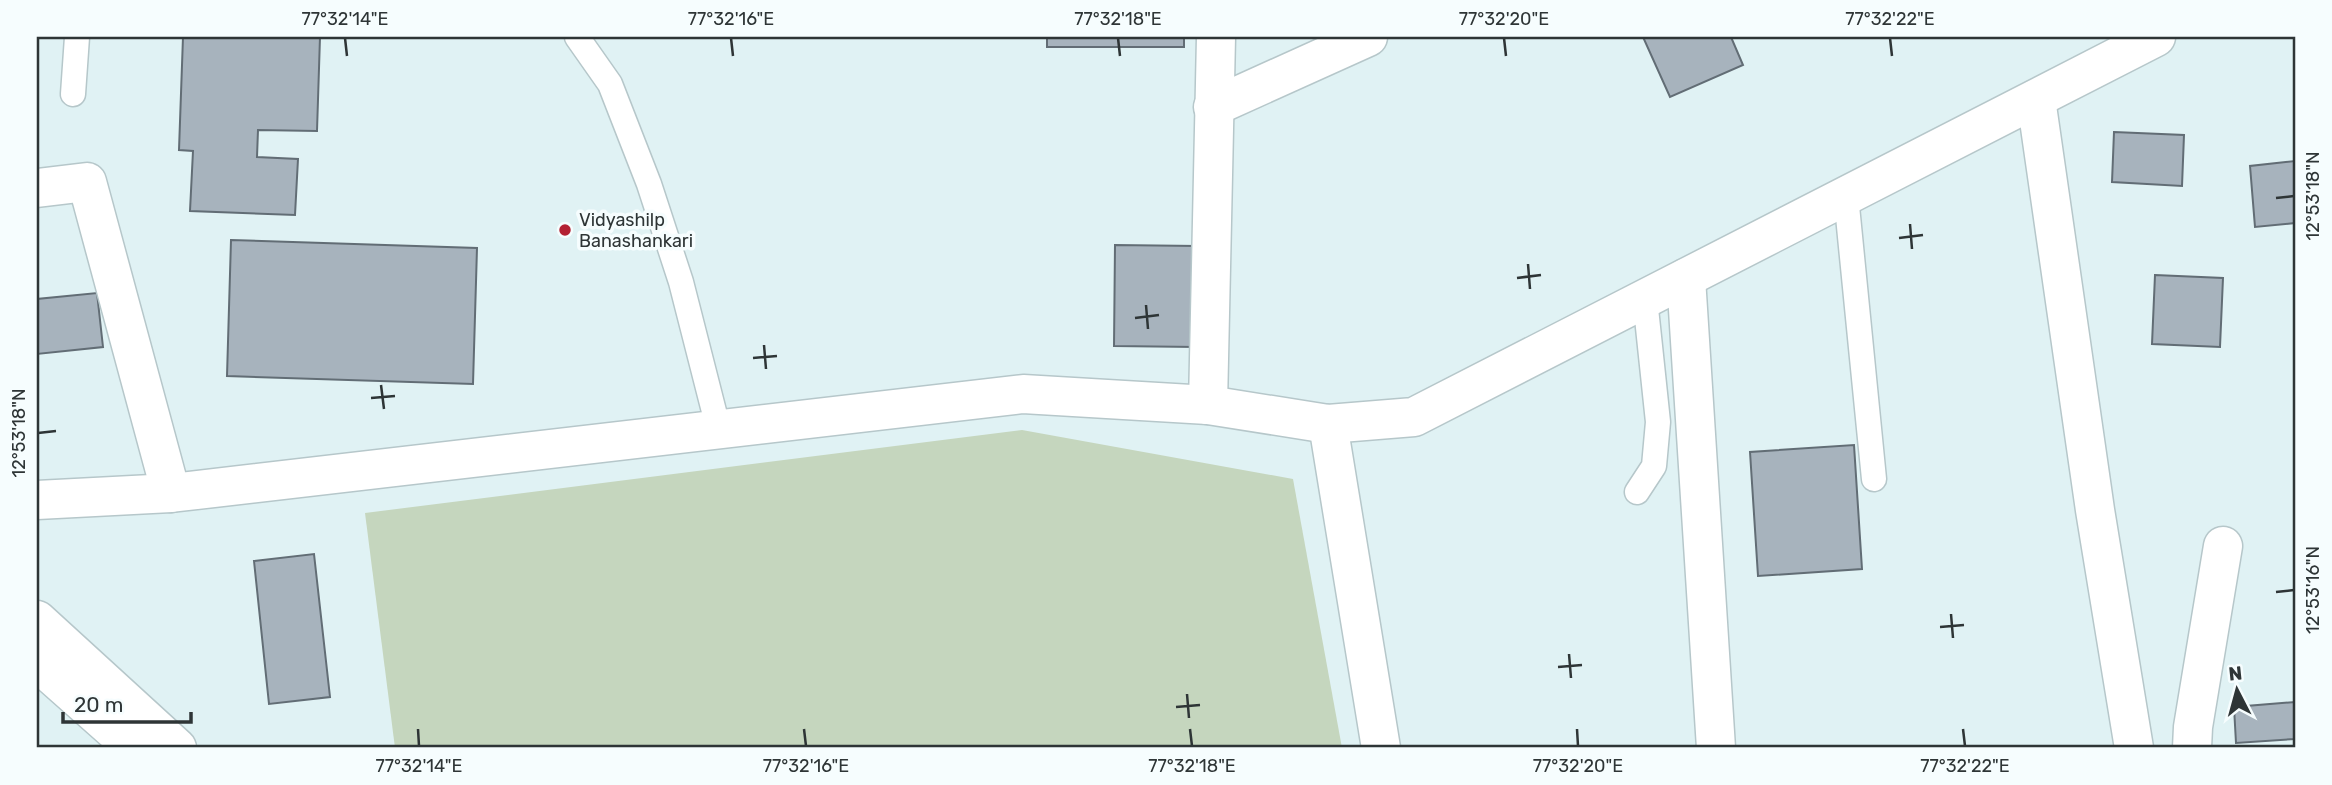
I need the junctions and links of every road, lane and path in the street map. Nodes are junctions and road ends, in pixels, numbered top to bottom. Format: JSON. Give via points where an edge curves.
{"nodes":[{"id":1,"x":77,"y":37,"type":"edge"},
{"id":2,"x":577,"y":37,"type":"edge"},
{"id":3,"x":1216,"y":37,"type":"edge"},
{"id":4,"x":1368,"y":37,"type":"edge"},
{"id":5,"x":2156,"y":37,"type":"edge"},
{"id":6,"x":73,"y":94,"type":"dead end"},
{"id":7,"x":2036,"y":99,"type":"junction"},
{"id":8,"x":1213,"y":107,"type":"junction"},
{"id":9,"x":37,"y":188,"type":"edge"},
{"id":10,"x":1846,"y":196,"type":"junction"},
{"id":11,"x":1686,"y":278,"type":"junction"},
{"id":12,"x":1646,"y":299,"type":"junction"},
{"id":13,"x":1208,"y":405,"type":"junction"},
{"id":14,"x":1328,"y":424,"type":"junction"},
{"id":15,"x":719,"y":431,"type":"junction"},
{"id":16,"x":1874,"y":479,"type":"dead end"},
{"id":17,"x":1637,"y":492,"type":"dead end"},
{"id":18,"x":171,"y":493,"type":"junction"},
{"id":19,"x":37,"y":500,"type":"edge"},
{"id":20,"x":2223,"y":545,"type":"dead end"},
{"id":21,"x":37,"y":620,"type":"edge"},
{"id":22,"x":37,"y":662,"type":"edge"},
{"id":23,"x":134,"y":748,"type":"edge"},
{"id":24,"x":177,"y":748,"type":"edge"},
{"id":25,"x":1381,"y":748,"type":"edge"},
{"id":26,"x":1716,"y":748,"type":"edge"},
{"id":27,"x":2134,"y":748,"type":"edge"},
{"id":28,"x":2192,"y":748,"type":"edge"}],
"edges":[{"from":1,"to":6,"type":"lane"},
{"from":2,"to":15,"type":"lane","via":[[610,84],[649,184],[681,282]]},
{"from":3,"to":8,"type":"street"},
{"from":4,"to":8,"type":"street"},
{"from":5,"to":7,"type":"street"},
{"from":7,"to":10,"type":"street"},
{"from":7,"to":27,"type":"street"},
{"from":8,"to":13,"type":"street"},
{"from":9,"to":18,"type":"street","via":[[87,182]]},
{"from":10,"to":11,"type":"street"},
{"from":10,"to":16,"type":"lane"},
{"from":11,"to":12,"type":"street"},
{"from":11,"to":26,"type":"street"},
{"from":12,"to":14,"type":"street","via":[[1414,417]]},
{"from":12,"to":17,"type":"lane","via":[[1658,422],[1654,466]]},
{"from":13,"to":14,"type":"street"},
{"from":13,"to":15,"type":"street","via":[[1023,394]]},
{"from":14,"to":25,"type":"street"},
{"from":15,"to":18,"type":"street"},
{"from":18,"to":19,"type":"street"},
{"from":20,"to":28,"type":"street"},
{"from":21,"to":24,"type":"street"},
{"from":22,"to":23,"type":"street"}]}
